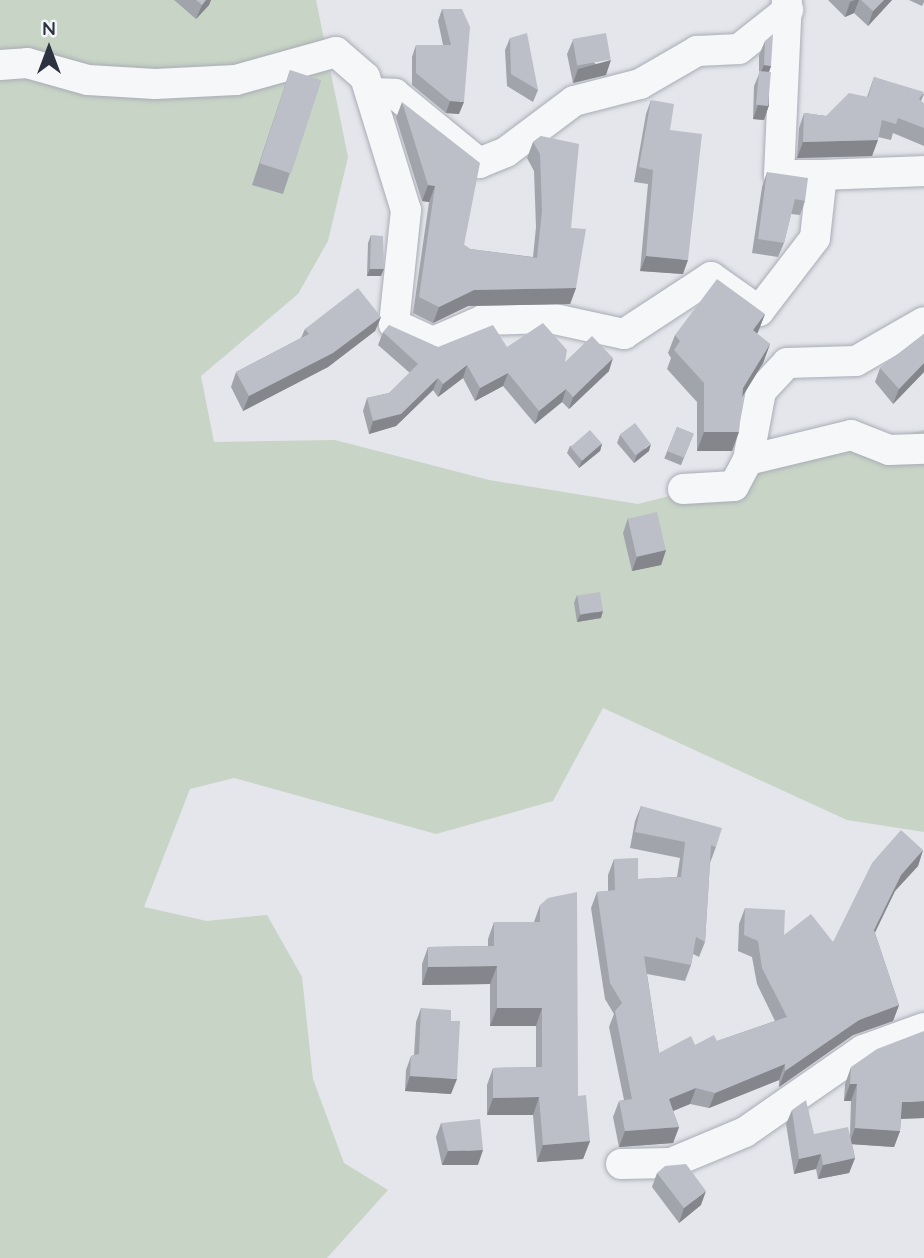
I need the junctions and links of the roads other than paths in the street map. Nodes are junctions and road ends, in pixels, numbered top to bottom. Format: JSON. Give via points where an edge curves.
{"nodes":[{"id":1,"x":788,"y":5,"type":"edge"},
{"id":2,"x":0,"y":65,"type":"edge"},
{"id":3,"x":371,"y":93,"type":"junction"},
{"id":4,"x":924,"y":171,"type":"edge"},
{"id":5,"x":822,"y":175,"type":"junction"},
{"id":6,"x":924,"y":322,"type":"edge"},
{"id":7,"x":924,"y":449,"type":"edge"},
{"id":8,"x":748,"y":460,"type":"junction"},
{"id":9,"x":683,"y":489,"type":"dead end"},
{"id":10,"x":924,"y":1028,"type":"edge"},
{"id":11,"x":621,"y":1164,"type":"dead end"}],
"edges":[{"from":1,"to":3,"type":"street","via":[[739,49],[697,51],[640,84],[574,100],[506,152],[479,163],[396,94]]},
{"from":1,"to":5,"type":"street","via":[[779,176]]},
{"from":2,"to":3,"type":"street","via":[[27,63],[88,79],[155,84],[236,80],[336,52],[365,77]]},
{"from":3,"to":5,"type":"street","via":[[406,211],[394,324],[433,342],[483,320],[550,318],[624,334],[711,277],[759,311],[815,238]]},
{"from":4,"to":5,"type":"street"},
{"from":6,"to":8,"type":"street","via":[[856,361],[787,363],[761,391]]},
{"from":7,"to":8,"type":"street","via":[[889,450],[851,435]]},
{"from":8,"to":9,"type":"street","via":[[734,486]]},
{"from":10,"to":11,"type":"street","via":[[863,1050],[745,1132],[671,1163]]}]}
